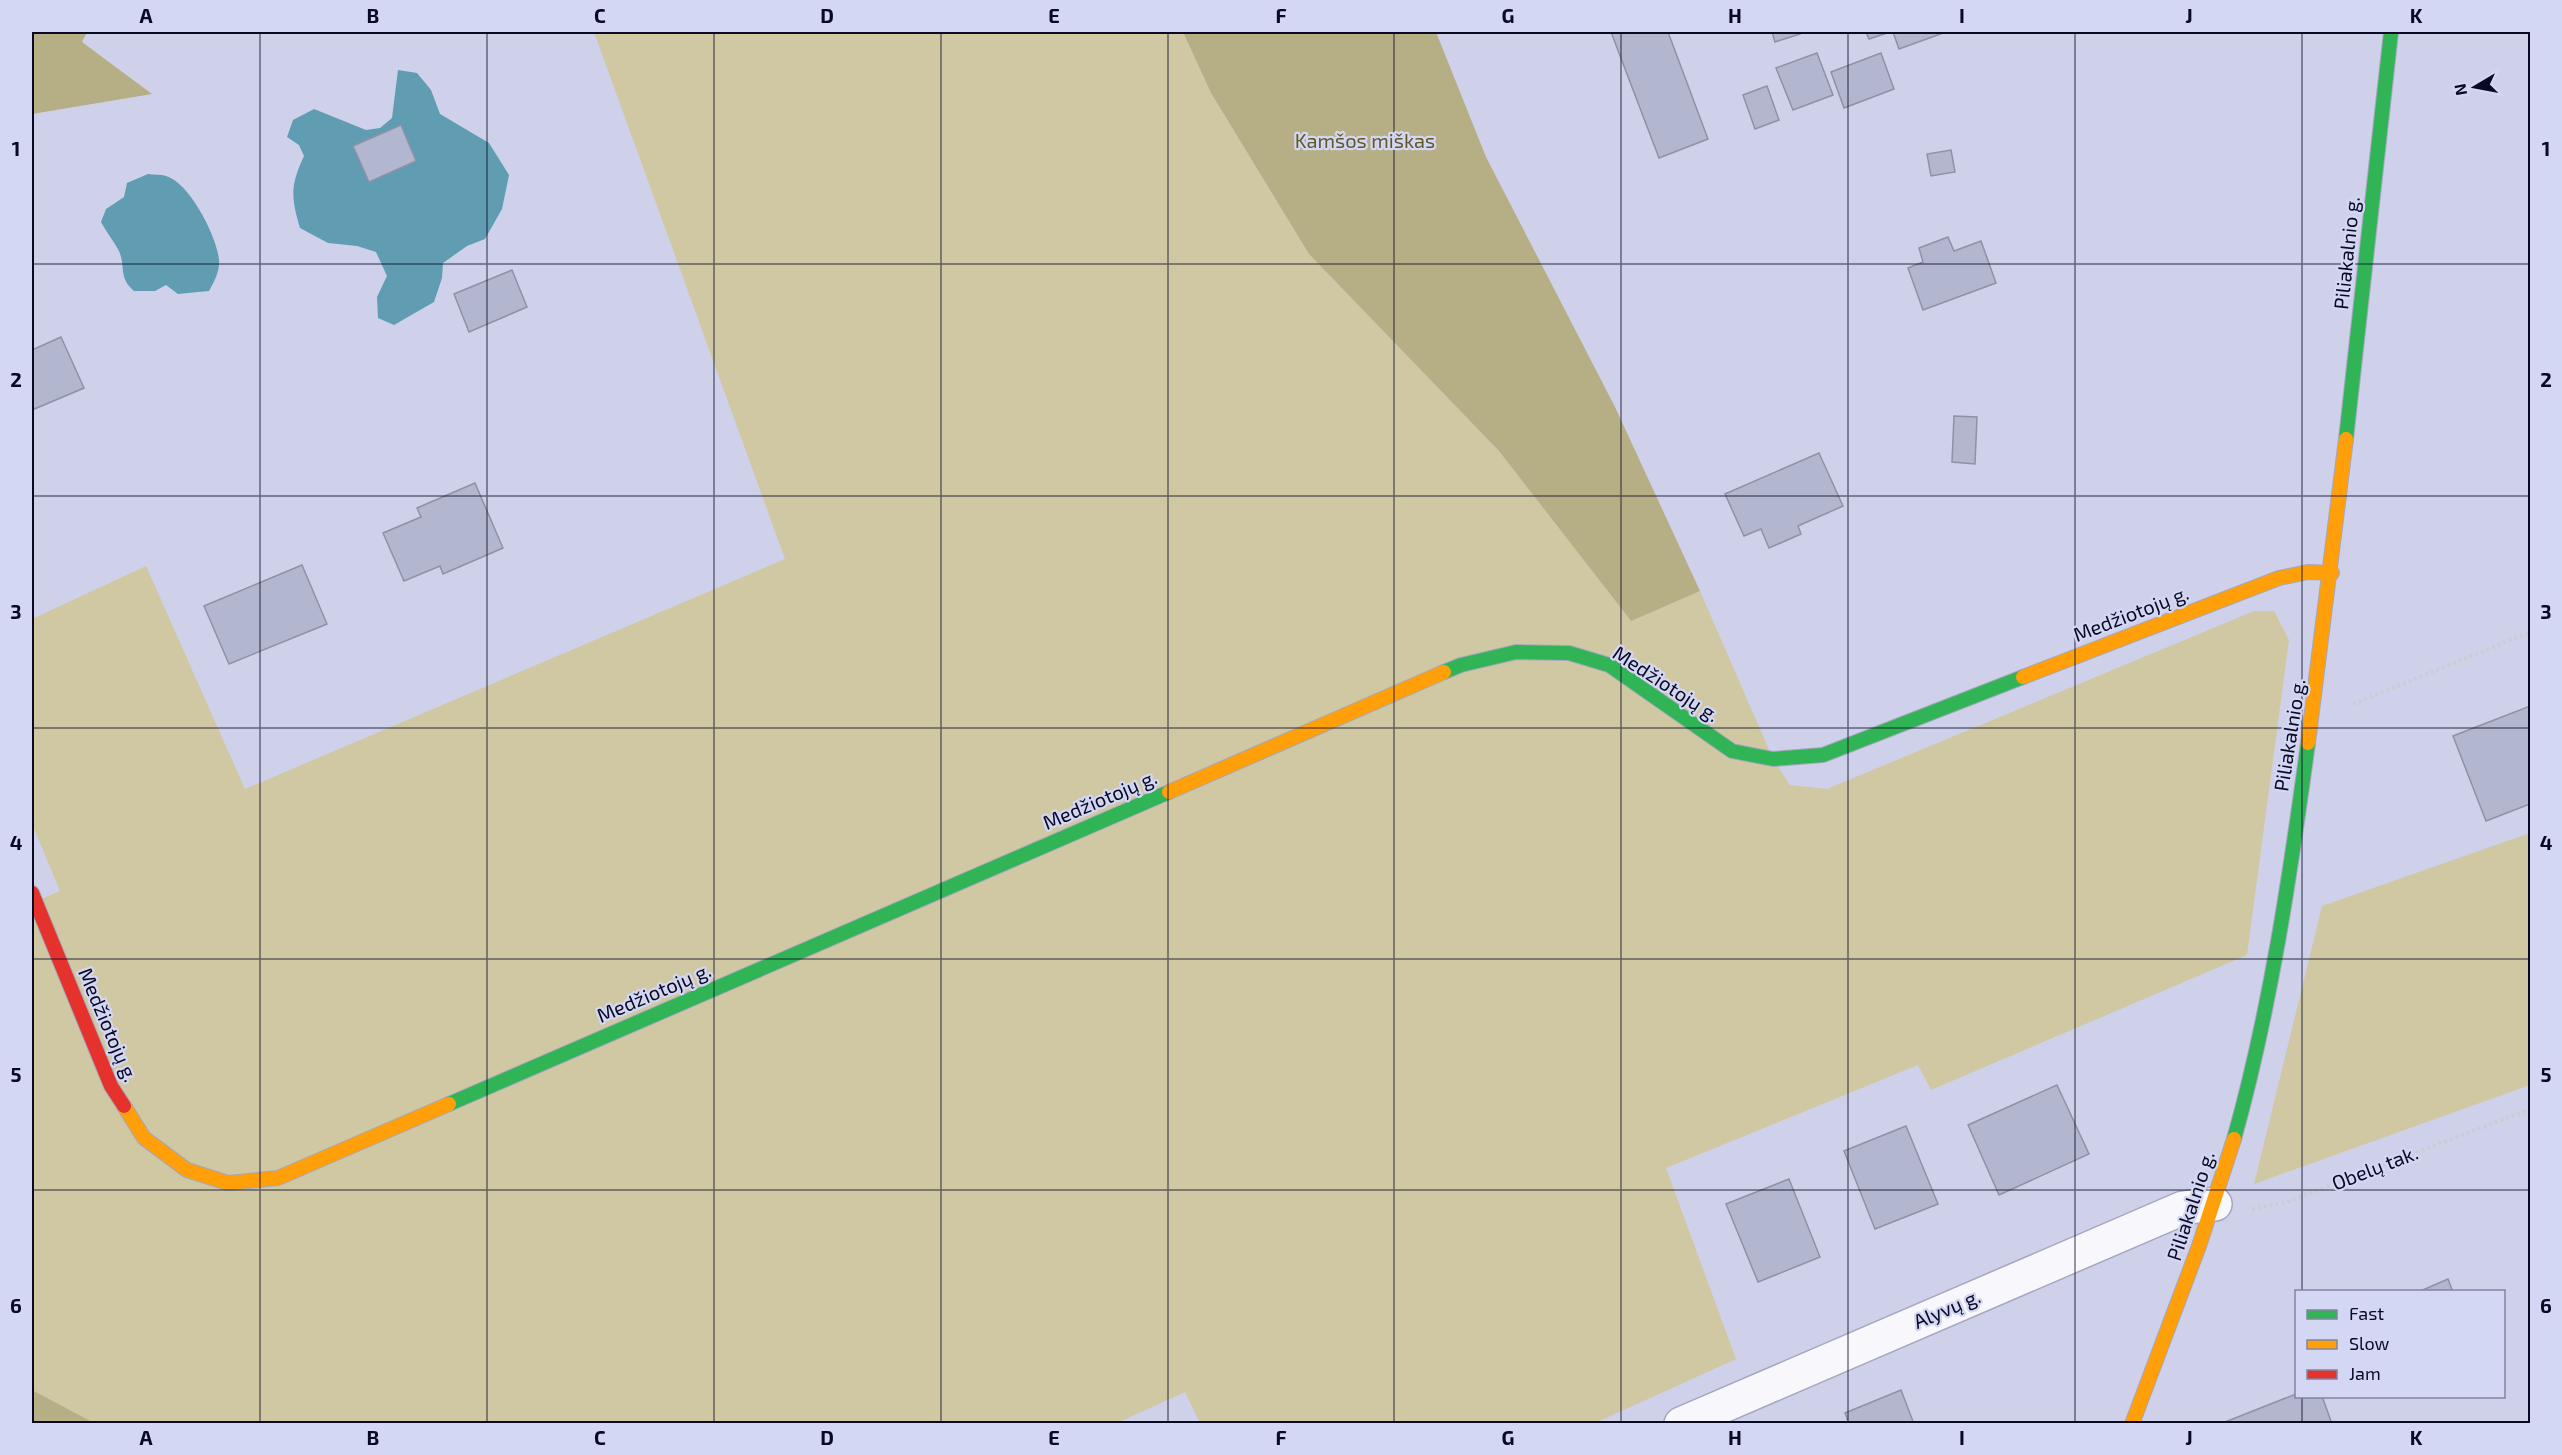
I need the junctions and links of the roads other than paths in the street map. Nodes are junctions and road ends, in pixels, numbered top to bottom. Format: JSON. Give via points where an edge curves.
{"nodes":[{"id":1,"x":2391,"y":32,"type":"edge"},
{"id":2,"x":2332,"y":573,"type":"junction"},
{"id":3,"x":32,"y":893,"type":"edge"},
{"id":4,"x":2215,"y":1204,"type":"junction"},
{"id":5,"x":1680,"y":1424,"type":"edge"},
{"id":6,"x":2132,"y":1424,"type":"edge"}],
"edges":[{"from":1,"to":2,"type":"street","name":"Piliakalnio g."},
{"from":2,"to":3,"type":"street","name":"Medžiotojų g.","via":[[2308,572],[2279,578],[1823,755],[1773,759],[1732,751],[1609,665],[1569,652],[1516,652],[1461,664],[278,1178],[228,1183],[187,1170],[144,1138],[111,1086]]},
{"from":2,"to":4,"type":"street","name":"Piliakalnio g.","via":[[2313,721],[2274,958],[2253,1066]]},
{"from":4,"to":5,"type":"street","name":"Alyvų g.","via":[[2183,1208]]},
{"from":4,"to":6,"type":"street","name":"Piliakalnio g."}]}
